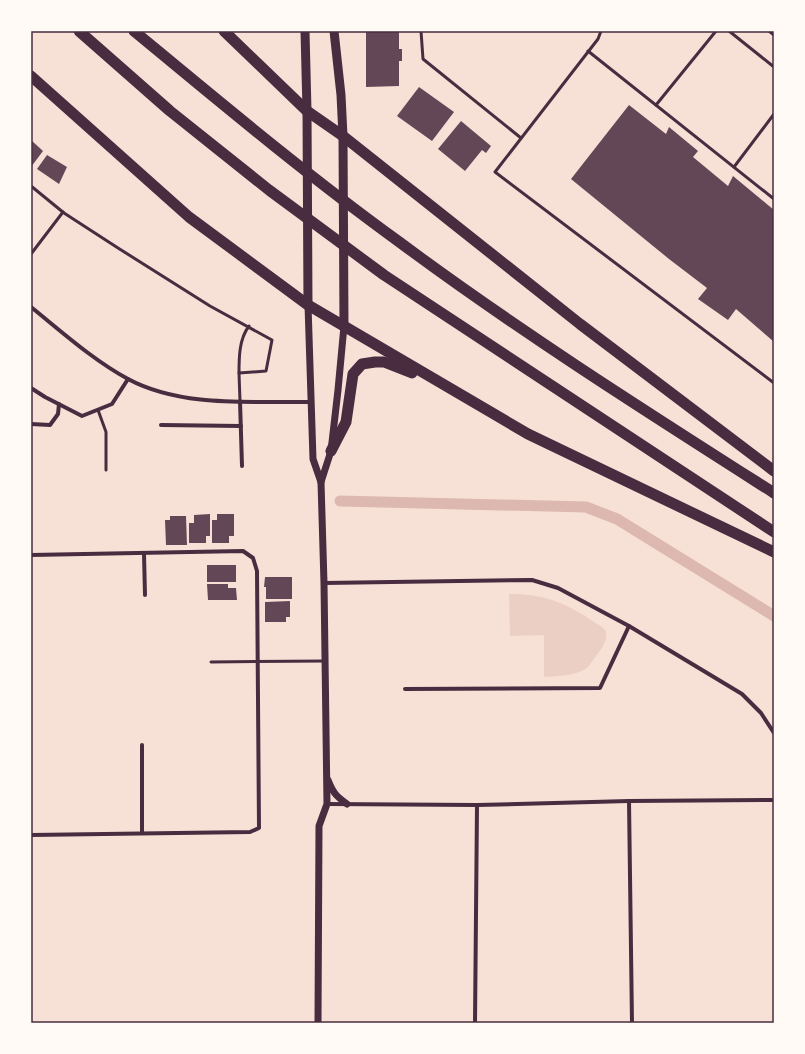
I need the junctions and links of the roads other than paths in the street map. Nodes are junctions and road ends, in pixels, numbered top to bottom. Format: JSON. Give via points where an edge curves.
{"nodes":[{"id":1,"x":79,"y":31,"type":"edge"},
{"id":2,"x":134,"y":31,"type":"edge"},
{"id":3,"x":224,"y":31,"type":"edge"},
{"id":4,"x":305,"y":31,"type":"edge"},
{"id":5,"x":334,"y":31,"type":"edge"},
{"id":6,"x":421,"y":31,"type":"edge"},
{"id":7,"x":601,"y":31,"type":"edge"},
{"id":8,"x":716,"y":31,"type":"edge"},
{"id":9,"x":730,"y":31,"type":"edge"},
{"id":10,"x":769,"y":31,"type":"edge"},
{"id":11,"x":774,"y":35,"type":"edge"},
{"id":12,"x":588,"y":51,"type":"junction"},
{"id":13,"x":774,"y":67,"type":"edge"},
{"id":14,"x":31,"y":76,"type":"edge"},
{"id":15,"x":656,"y":105,"type":"junction"},
{"id":16,"x":307,"y":111,"type":"junction"},
{"id":17,"x":774,"y":114,"type":"edge"},
{"id":18,"x":343,"y":136,"type":"junction"},
{"id":19,"x":521,"y":138,"type":"junction"},
{"id":20,"x":734,"y":167,"type":"junction"},
{"id":21,"x":31,"y":186,"type":"edge"},
{"id":22,"x":774,"y":199,"type":"edge"},
{"id":23,"x":63,"y":212,"type":"junction"},
{"id":24,"x":31,"y":254,"type":"edge"},
{"id":25,"x":308,"y":306,"type":"junction"},
{"id":26,"x":31,"y":307,"type":"edge"},
{"id":27,"x":249,"y":326,"type":"junction"},
{"id":28,"x":344,"y":326,"type":"junction"},
{"id":29,"x":239,"y":373,"type":"junction"},
{"id":30,"x":128,"y":379,"type":"junction"},
{"id":31,"x":774,"y":383,"type":"edge"},
{"id":32,"x":446,"y":386,"type":"junction"},
{"id":33,"x":31,"y":388,"type":"edge"},
{"id":34,"x":240,"y":401,"type":"junction"},
{"id":35,"x":311,"y":402,"type":"junction"},
{"id":36,"x":59,"y":404,"type":"junction"},
{"id":37,"x":98,"y":410,"type":"junction"},
{"id":38,"x":31,"y":424,"type":"edge"},
{"id":39,"x":161,"y":426,"type":"dead end"},
{"id":40,"x":241,"y":426,"type":"junction"},
{"id":41,"x":330,"y":451,"type":"junction"},
{"id":42,"x":242,"y":466,"type":"dead end"},
{"id":43,"x":106,"y":470,"type":"dead end"},
{"id":44,"x":774,"y":471,"type":"edge"},
{"id":45,"x":321,"y":482,"type":"junction"},
{"id":46,"x":774,"y":493,"type":"edge"},
{"id":47,"x":774,"y":532,"type":"edge"},
{"id":48,"x":774,"y":552,"type":"edge"},
{"id":49,"x":144,"y":554,"type":"junction"},
{"id":50,"x":31,"y":555,"type":"edge"},
{"id":51,"x":324,"y":584,"type":"junction"},
{"id":52,"x":145,"y":595,"type":"dead end"},
{"id":53,"x":629,"y":626,"type":"junction"},
{"id":54,"x":325,"y":660,"type":"junction"},
{"id":55,"x":211,"y":662,"type":"dead end"},
{"id":56,"x":258,"y":662,"type":"junction"},
{"id":57,"x":405,"y":689,"type":"dead end"},
{"id":58,"x":774,"y":733,"type":"edge"},
{"id":59,"x":142,"y":745,"type":"dead end"},
{"id":60,"x":326,"y":766,"type":"junction"},
{"id":61,"x":774,"y":800,"type":"edge"},
{"id":62,"x":629,"y":801,"type":"junction"},
{"id":63,"x":327,"y":804,"type":"junction"},
{"id":64,"x":347,"y":804,"type":"junction"},
{"id":65,"x":477,"y":804,"type":"junction"},
{"id":66,"x":142,"y":833,"type":"junction"},
{"id":67,"x":31,"y":835,"type":"edge"},
{"id":68,"x":318,"y":1023,"type":"edge"},
{"id":69,"x":475,"y":1023,"type":"edge"},
{"id":70,"x":632,"y":1023,"type":"edge"}],
"edges":[{"from":1,"to":47,"type":"highway","via":[[170,111],[269,190],[384,275]]},
{"from":2,"to":46,"type":"highway","via":[[276,149],[398,242],[578,368]]},
{"from":3,"to":16,"type":"highway"},
{"from":4,"to":16,"type":"main road"},
{"from":5,"to":18,"type":"main road"},
{"from":6,"to":19,"type":"lane","via":[[423,59]]},
{"from":7,"to":12,"type":"lane"},
{"from":8,"to":15,"type":"lane"},
{"from":9,"to":13,"type":"lane"},
{"from":10,"to":11,"type":"lane"},
{"from":12,"to":15,"type":"lane"},
{"from":12,"to":19,"type":"lane"},
{"from":14,"to":25,"type":"highway","via":[[189,217]]},
{"from":15,"to":20,"type":"lane"},
{"from":16,"to":18,"type":"highway"},
{"from":16,"to":25,"type":"main road"},
{"from":17,"to":20,"type":"lane"},
{"from":18,"to":28,"type":"main road"},
{"from":18,"to":44,"type":"highway","via":[[580,324]]},
{"from":19,"to":31,"type":"lane","via":[[495,172]]},
{"from":20,"to":22,"type":"lane"},
{"from":21,"to":23,"type":"lane"},
{"from":23,"to":24,"type":"lane"},
{"from":23,"to":27,"type":"lane","via":[[210,306]]},
{"from":25,"to":28,"type":"highway"},
{"from":25,"to":35,"type":"street"},
{"from":26,"to":30,"type":"street","via":[[89,354]]},
{"from":27,"to":29,"type":"lane","via":[[244,333]]},
{"from":27,"to":29,"type":"lane","via":[[272,340],[266,371]]},
{"from":28,"to":32,"type":"highway"},
{"from":28,"to":41,"type":"street"},
{"from":29,"to":34,"type":"lane"},
{"from":30,"to":34,"type":"street","via":[[151,389],[195,400]]},
{"from":30,"to":37,"type":"street","via":[[112,404]]},
{"from":32,"to":41,"type":"highway","via":[[384,362],[362,364],[352,374],[346,422]]},
{"from":32,"to":48,"type":"highway","via":[[528,434]]},
{"from":33,"to":36,"type":"street"},
{"from":34,"to":35,"type":"street"},
{"from":34,"to":40,"type":"street"},
{"from":35,"to":45,"type":"street","via":[[313,459]]},
{"from":36,"to":37,"type":"street","via":[[82,416]]},
{"from":36,"to":38,"type":"street","via":[[58,414],[50,425]]},
{"from":37,"to":43,"type":"lane","via":[[106,432]]},
{"from":39,"to":40,"type":"street"},
{"from":40,"to":42,"type":"street"},
{"from":41,"to":45,"type":"street"},
{"from":45,"to":51,"type":"street"},
{"from":49,"to":50,"type":"street"},
{"from":49,"to":52,"type":"street"},
{"from":49,"to":56,"type":"street","via":[[243,551],[253,558],[257,571]]},
{"from":51,"to":53,"type":"street","via":[[532,580],[558,588]]},
{"from":51,"to":54,"type":"street"},
{"from":53,"to":57,"type":"street","via":[[600,688]]},
{"from":53,"to":58,"type":"street","via":[[742,694],[762,713]]},
{"from":54,"to":56,"type":"lane"},
{"from":54,"to":60,"type":"street"},
{"from":55,"to":56,"type":"lane"},
{"from":56,"to":66,"type":"street","via":[[259,828],[250,832]]},
{"from":59,"to":66,"type":"street"},
{"from":60,"to":63,"type":"street"},
{"from":60,"to":64,"type":"street","via":[[331,789]]},
{"from":61,"to":62,"type":"street"},
{"from":62,"to":65,"type":"street"},
{"from":62,"to":70,"type":"street"},
{"from":63,"to":64,"type":"street"},
{"from":63,"to":68,"type":"street","via":[[319,826]]},
{"from":64,"to":65,"type":"street"},
{"from":65,"to":69,"type":"street"},
{"from":66,"to":67,"type":"street"}]}
